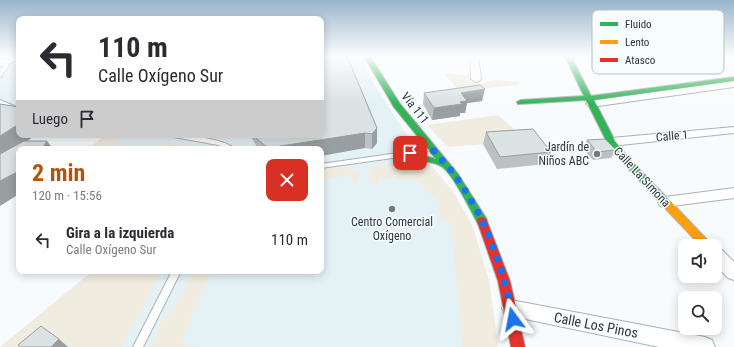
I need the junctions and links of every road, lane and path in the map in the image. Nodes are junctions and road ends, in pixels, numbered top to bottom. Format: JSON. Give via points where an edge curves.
{"nodes":[{"id":1,"x":376,"y":72,"type":"edge"},
{"id":2,"x":475,"y":72,"type":"edge"},
{"id":3,"x":576,"y":72,"type":"edge"},
{"id":4,"x":476,"y":79,"type":"dead end"},
{"id":5,"x":734,"y":79,"type":"edge"},
{"id":6,"x":734,"y":84,"type":"edge"},
{"id":7,"x":590,"y":100,"type":"junction"},
{"id":8,"x":0,"y":102,"type":"edge"},
{"id":9,"x":521,"y":102,"type":"dead end"},
{"id":10,"x":16,"y":109,"type":"edge"},
{"id":11,"x":407,"y":118,"type":"junction"},
{"id":12,"x":734,"y":130,"type":"edge"},
{"id":13,"x":191,"y":138,"type":"edge"},
{"id":14,"x":611,"y":142,"type":"junction"},
{"id":15,"x":226,"y":146,"type":"edge"},
{"id":16,"x":432,"y":149,"type":"junction"},
{"id":17,"x":398,"y":155,"type":"junction"},
{"id":18,"x":445,"y":164,"type":"junction"},
{"id":19,"x":324,"y":166,"type":"edge"},
{"id":20,"x":734,"y":193,"type":"edge"},
{"id":21,"x":665,"y":202,"type":"junction"},
{"id":22,"x":701,"y":239,"type":"edge"},
{"id":23,"x":722,"y":261,"type":"edge"},
{"id":24,"x":734,"y":273,"type":"edge"},
{"id":25,"x":175,"y":274,"type":"edge"},
{"id":26,"x":511,"y":308,"type":"junction"},
{"id":27,"x":138,"y":347,"type":"edge"},
{"id":28,"x":518,"y":347,"type":"edge"},
{"id":29,"x":705,"y":347,"type":"edge"}],
"edges":[{"from":1,"to":11,"type":"street","name":"Vía 111"},
{"from":2,"to":4,"type":"street"},
{"from":3,"to":7,"type":"street","name":"Calle La Simona"},
{"from":5,"to":7,"type":"street"},
{"from":6,"to":7,"type":"street"},
{"from":7,"to":9,"type":"street"},
{"from":7,"to":14,"type":"street","name":"Calle La Simona"},
{"from":8,"to":10,"type":"lane"},
{"from":11,"to":16,"type":"street","name":"Vía 111"},
{"from":11,"to":17,"type":"street","via":[[408,140]]},
{"from":12,"to":14,"type":"street","name":"Calle 1"},
{"from":13,"to":15,"type":"lane"},
{"from":14,"to":21,"type":"street","name":"Calle La Simona"},
{"from":16,"to":17,"type":"lane"},
{"from":16,"to":18,"type":"street","name":"Vía 111"},
{"from":17,"to":18,"type":"street"},
{"from":17,"to":19,"type":"lane"},
{"from":18,"to":26,"type":"street","name":"Vía 111","via":[[458,179],[492,243]]},
{"from":20,"to":21,"type":"street"},
{"from":21,"to":22,"type":"street","name":"Calle La Simona"},
{"from":23,"to":24,"type":"street"},
{"from":25,"to":27,"type":"lane"},
{"from":26,"to":28,"type":"street","name":"Vía 111"},
{"from":26,"to":29,"type":"street","name":"Calle Los Pinos"}]}
